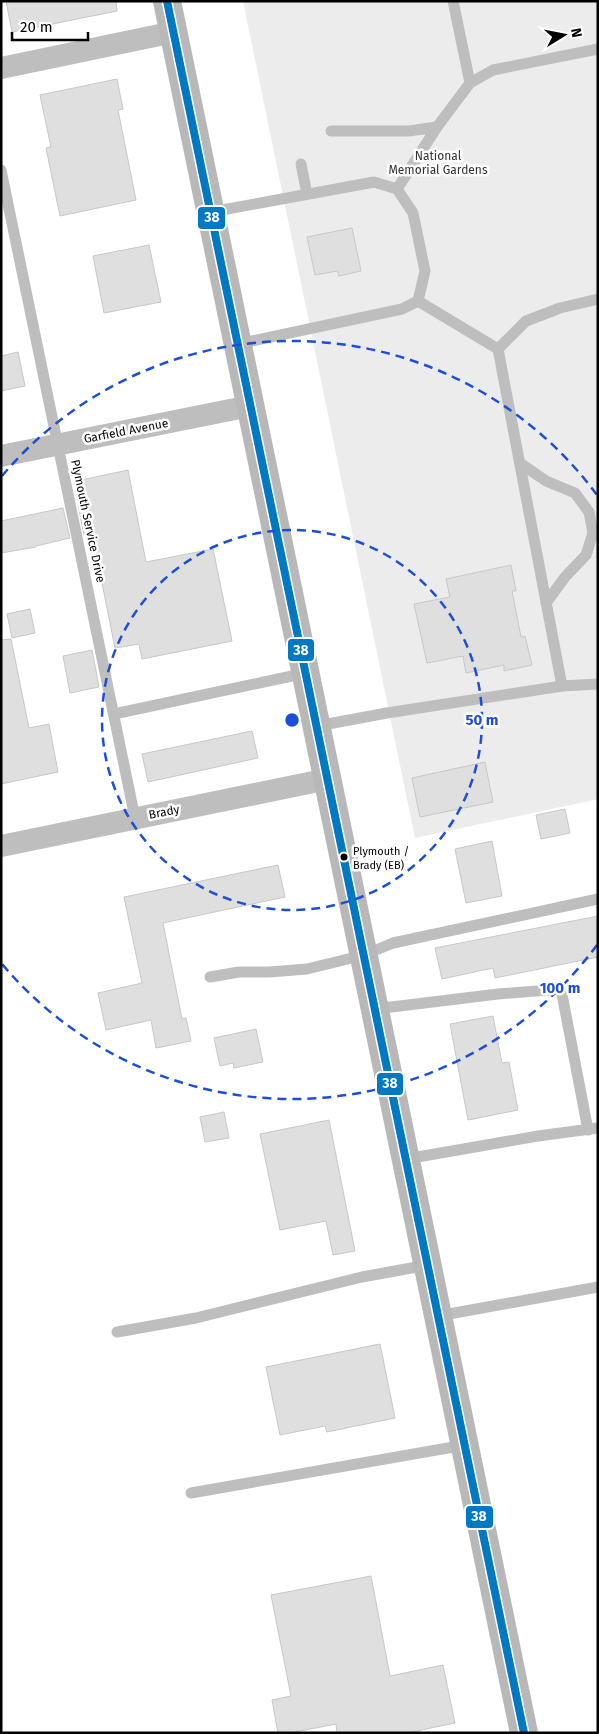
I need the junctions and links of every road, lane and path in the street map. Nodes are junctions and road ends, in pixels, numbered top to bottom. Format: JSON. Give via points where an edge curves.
{"nodes":[{"id":1,"x":168,"y":1,"type":"edge"},
{"id":2,"x":453,"y":1,"type":"edge"},
{"id":3,"x":174,"y":32,"type":"junction"},
{"id":4,"x":598,"y":49,"type":"edge"},
{"id":5,"x":1,"y":68,"type":"edge"},
{"id":6,"x":470,"y":83,"type":"junction"},
{"id":7,"x":437,"y":127,"type":"junction"},
{"id":8,"x":331,"y":131,"type":"dead end"},
{"id":9,"x":301,"y":164,"type":"dead end"},
{"id":10,"x":1,"y":170,"type":"edge"},
{"id":11,"x":397,"y":189,"type":"junction"},
{"id":12,"x":307,"y":194,"type":"junction"},
{"id":13,"x":211,"y":212,"type":"junction"},
{"id":14,"x":598,"y":299,"type":"edge"},
{"id":15,"x":418,"y":301,"type":"junction"},
{"id":16,"x":238,"y":344,"type":"junction"},
{"id":17,"x":498,"y":348,"type":"junction"},
{"id":18,"x":250,"y":406,"type":"junction"},
{"id":19,"x":58,"y":444,"type":"junction"},
{"id":20,"x":1,"y":456,"type":"edge"},
{"id":21,"x":520,"y":463,"type":"junction"},
{"id":22,"x":546,"y":603,"type":"junction"},
{"id":23,"x":306,"y":673,"type":"junction"},
{"id":24,"x":598,"y":684,"type":"edge"},
{"id":25,"x":562,"y":686,"type":"junction"},
{"id":26,"x":114,"y":714,"type":"junction"},
{"id":27,"x":317,"y":726,"type":"junction"},
{"id":28,"x":328,"y":779,"type":"junction"},
{"id":29,"x":135,"y":818,"type":"junction"},
{"id":30,"x":1,"y":846,"type":"edge"},
{"id":31,"x":598,"y":899,"type":"edge"},
{"id":32,"x":364,"y":955,"type":"junction"},
{"id":33,"x":210,"y":977,"type":"dead end"},
{"id":34,"x":375,"y":1010,"type":"junction"},
{"id":35,"x":593,"y":1129,"type":"edge"},
{"id":36,"x":406,"y":1159,"type":"junction"},
{"id":37,"x":428,"y":1265,"type":"junction"},
{"id":38,"x":598,"y":1287,"type":"edge"},
{"id":39,"x":438,"y":1316,"type":"junction"},
{"id":40,"x":117,"y":1332,"type":"dead end"},
{"id":41,"x":465,"y":1445,"type":"junction"},
{"id":42,"x":191,"y":1493,"type":"dead end"},
{"id":43,"x":524,"y":1733,"type":"edge"}],
"edges":[{"from":1,"to":3,"type":"main road"},
{"from":2,"to":6,"type":"lane"},
{"from":3,"to":5,"type":"street"},
{"from":3,"to":13,"type":"main road"},
{"from":4,"to":6,"type":"lane","via":[[493,70]]},
{"from":6,"to":7,"type":"lane"},
{"from":7,"to":8,"type":"lane","via":[[409,131]]},
{"from":7,"to":11,"type":"lane"},
{"from":9,"to":12,"type":"lane"},
{"from":10,"to":19,"type":"lane","name":"Plymouth Service Drive"},
{"from":11,"to":12,"type":"lane","via":[[374,182]]},
{"from":11,"to":15,"type":"lane","via":[[413,213],[425,271]]},
{"from":12,"to":13,"type":"lane"},
{"from":13,"to":16,"type":"main road"},
{"from":14,"to":17,"type":"lane","via":[[526,321]]},
{"from":15,"to":16,"type":"lane","via":[[402,309]]},
{"from":15,"to":17,"type":"lane"},
{"from":16,"to":18,"type":"main road"},
{"from":17,"to":21,"type":"lane"},
{"from":18,"to":19,"type":"street","name":"Garfield Avenue"},
{"from":18,"to":23,"type":"main road"},
{"from":19,"to":20,"type":"street","name":"Garfield Avenue"},
{"from":19,"to":26,"type":"lane","name":"Plymouth Service Drive"},
{"from":21,"to":22,"type":"lane"},
{"from":21,"to":22,"type":"lane","via":[[546,481],[575,492],[588,512],[593,532],[586,555]]},
{"from":22,"to":25,"type":"lane"},
{"from":23,"to":26,"type":"lane"},
{"from":23,"to":27,"type":"main road"},
{"from":24,"to":25,"type":"lane"},
{"from":25,"to":27,"type":"lane"},
{"from":26,"to":29,"type":"lane","name":"Plymouth Service Drive"},
{"from":27,"to":28,"type":"main road"},
{"from":28,"to":29,"type":"street","name":"Brady"},
{"from":28,"to":32,"type":"main road"},
{"from":29,"to":30,"type":"street","name":"Brady"},
{"from":31,"to":32,"type":"lane","via":[[393,943]]},
{"from":32,"to":33,"type":"lane","via":[[307,970],[240,972]]},
{"from":32,"to":34,"type":"main road"},
{"from":34,"to":35,"type":"lane","via":[[562,989]]},
{"from":34,"to":36,"type":"main road"},
{"from":35,"to":36,"type":"lane"},
{"from":36,"to":37,"type":"main road"},
{"from":37,"to":39,"type":"main road"},
{"from":37,"to":40,"type":"lane","via":[[362,1277],[196,1318]]},
{"from":38,"to":39,"type":"lane"},
{"from":39,"to":41,"type":"main road"},
{"from":41,"to":42,"type":"lane"},
{"from":41,"to":43,"type":"main road"}]}
